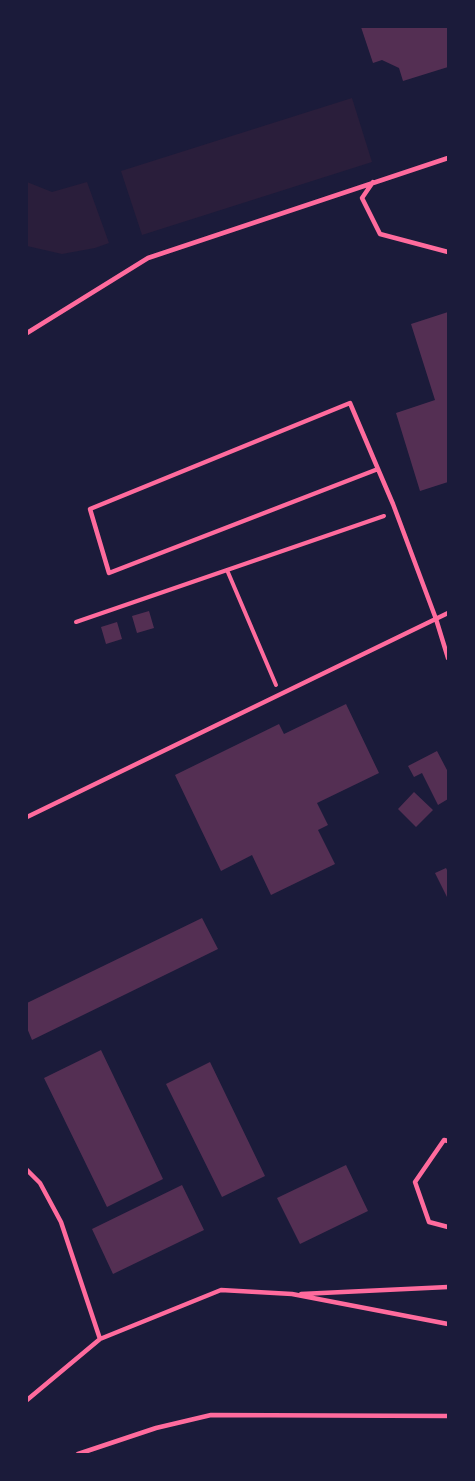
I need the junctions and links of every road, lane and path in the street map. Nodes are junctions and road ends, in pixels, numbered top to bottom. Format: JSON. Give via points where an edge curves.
{"nodes":[{"id":1,"x":448,"y":158,"type":"edge"},
{"id":2,"x":373,"y":182,"type":"junction"},
{"id":3,"x":448,"y":252,"type":"edge"},
{"id":4,"x":27,"y":333,"type":"edge"},
{"id":5,"x":378,"y":469,"type":"junction"},
{"id":6,"x":396,"y":512,"type":"junction"},
{"id":7,"x":227,"y":570,"type":"junction"},
{"id":8,"x":448,"y":613,"type":"edge"},
{"id":9,"x":436,"y":619,"type":"junction"},
{"id":10,"x":76,"y":622,"type":"dead end"},
{"id":11,"x":448,"y":658,"type":"edge"},
{"id":12,"x":280,"y":694,"type":"junction"},
{"id":13,"x":27,"y":817,"type":"edge"},
{"id":14,"x":448,"y":1141,"type":"edge"},
{"id":15,"x":27,"y":1170,"type":"edge"},
{"id":16,"x":448,"y":1227,"type":"edge"},
{"id":17,"x":448,"y":1287,"type":"edge"},
{"id":18,"x":292,"y":1294,"type":"junction"},
{"id":19,"x":448,"y":1324,"type":"edge"},
{"id":20,"x":100,"y":1339,"type":"junction"},
{"id":21,"x":27,"y":1400,"type":"edge"},
{"id":22,"x":448,"y":1416,"type":"edge"},
{"id":23,"x":78,"y":1454,"type":"edge"}],
"edges":[{"from":1,"to":2,"type":"lane"},
{"from":2,"to":3,"type":"lane","via":[[362,198],[380,234]]},
{"from":2,"to":4,"type":"lane","via":[[148,258]]},
{"from":5,"to":5,"type":"lane","via":[[351,403],[90,509],[109,573]]},
{"from":5,"to":6,"type":"lane"},
{"from":6,"to":7,"type":"path"},
{"from":6,"to":9,"type":"lane"},
{"from":7,"to":10,"type":"path"},
{"from":7,"to":12,"type":"path"},
{"from":8,"to":9,"type":"lane"},
{"from":9,"to":11,"type":"lane"},
{"from":9,"to":12,"type":"lane"},
{"from":12,"to":13,"type":"lane"},
{"from":14,"to":16,"type":"lane","via":[[444,1140],[415,1182],[429,1222]]},
{"from":15,"to":20,"type":"lane","via":[[40,1183],[60,1221]]},
{"from":17,"to":18,"type":"lane"},
{"from":18,"to":19,"type":"lane"},
{"from":18,"to":20,"type":"lane","via":[[221,1290]]},
{"from":20,"to":21,"type":"lane"},
{"from":22,"to":23,"type":"lane","via":[[211,1414]]}]}
